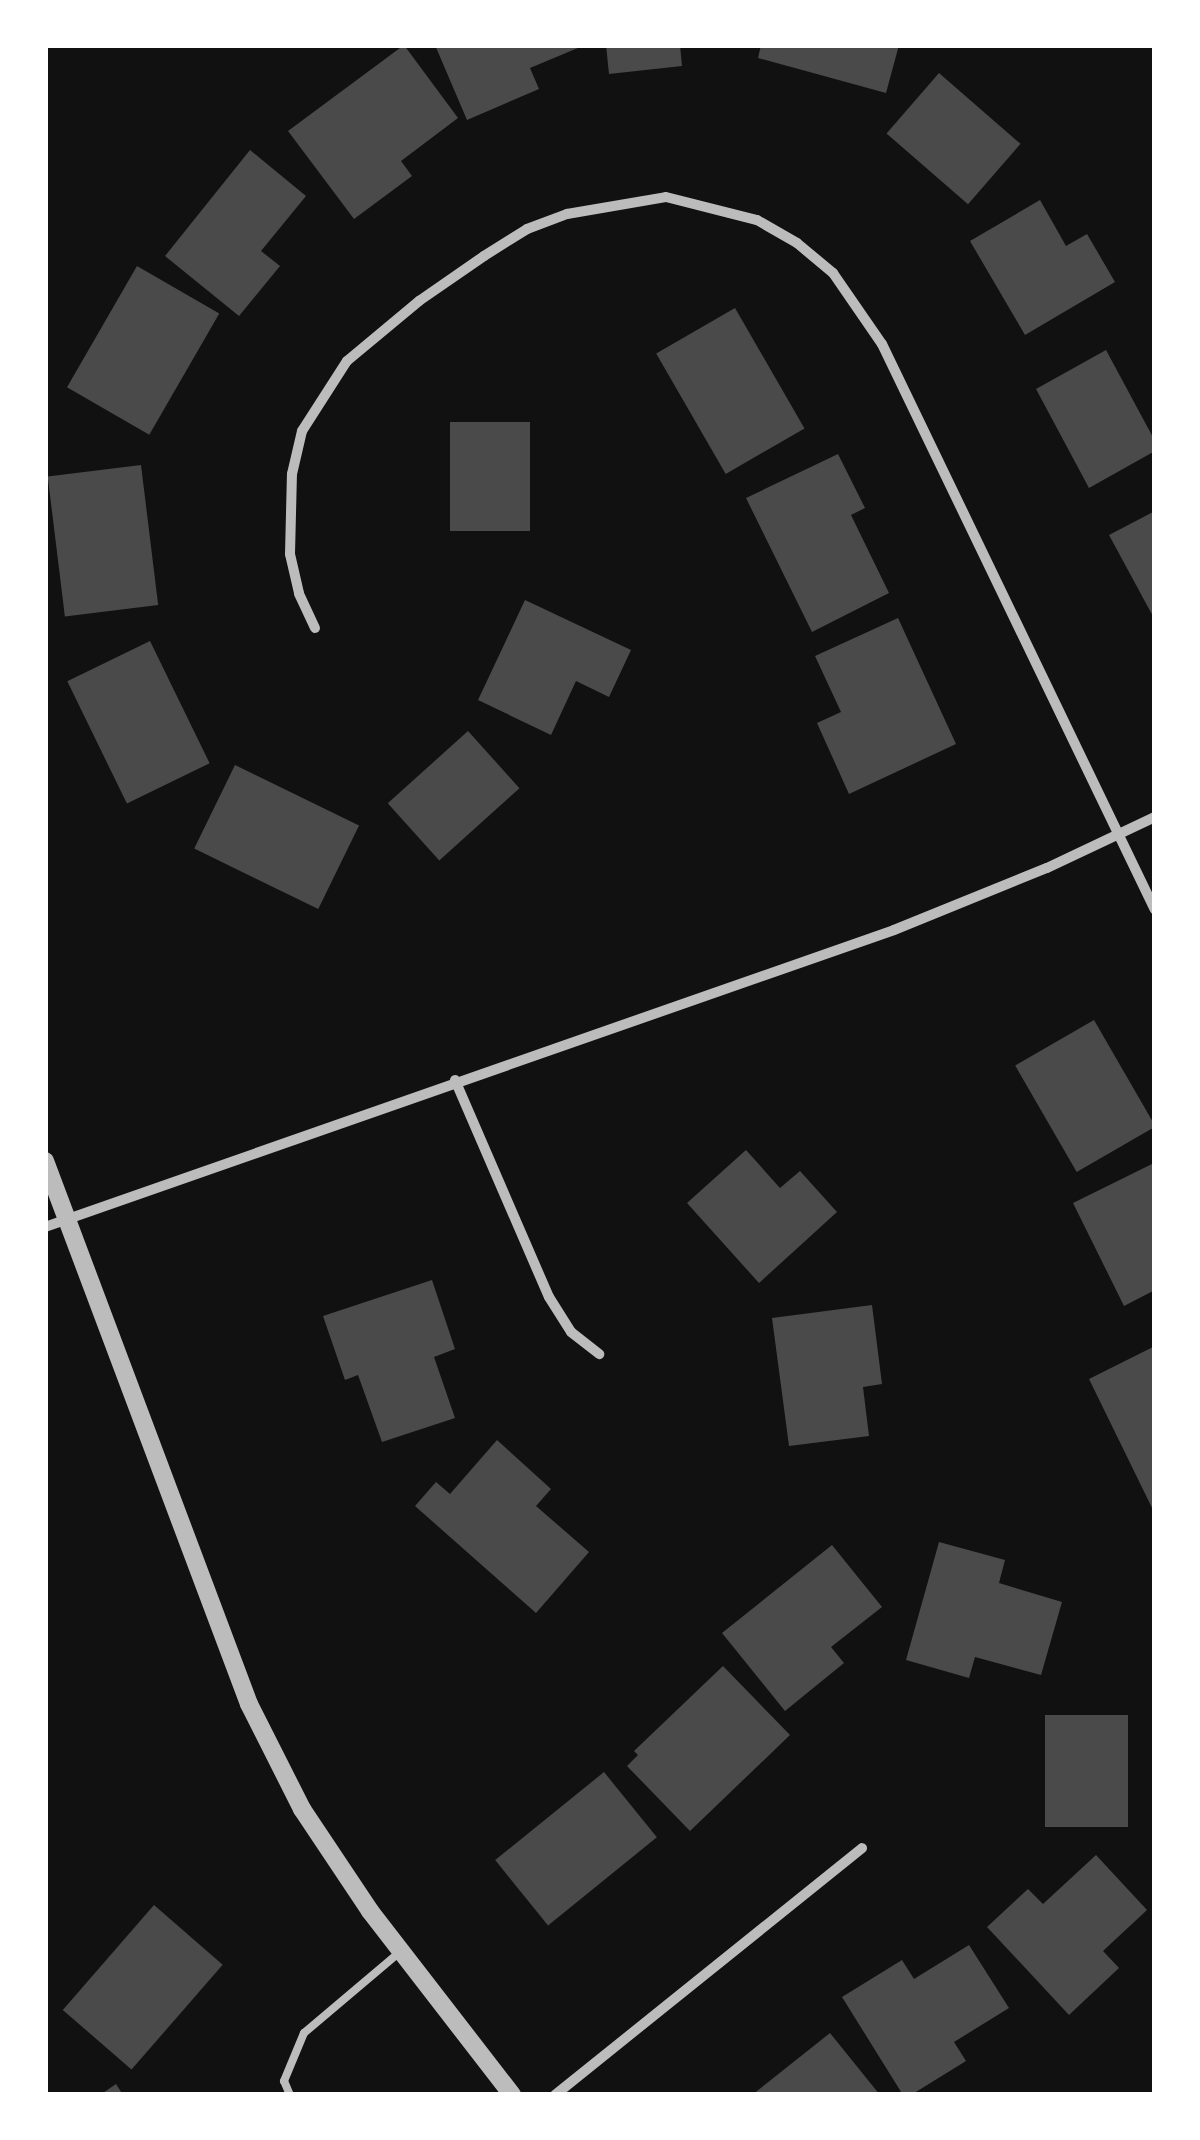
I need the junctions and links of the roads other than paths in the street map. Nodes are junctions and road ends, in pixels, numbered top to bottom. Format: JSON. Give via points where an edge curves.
{"nodes":[{"id":1,"x":315,"y":628,"type":"dead end"},
{"id":2,"x":1155,"y":817,"type":"edge"},
{"id":3,"x":1120,"y":834,"type":"junction"},
{"id":4,"x":1155,"y":910,"type":"edge"},
{"id":5,"x":454,"y":1080,"type":"junction"},
{"id":6,"x":45,"y":1161,"type":"edge"},
{"id":7,"x":67,"y":1219,"type":"junction"},
{"id":8,"x":45,"y":1227,"type":"edge"},
{"id":9,"x":599,"y":1354,"type":"dead end"},
{"id":10,"x":862,"y":1848,"type":"dead end"},
{"id":11,"x":401,"y":1952,"type":"junction"},
{"id":12,"x":290,"y":2095,"type":"edge"},
{"id":13,"x":512,"y":2095,"type":"edge"},
{"id":14,"x":555,"y":2095,"type":"edge"}],
"edges":[{"from":1,"to":3,"type":"street","via":[[290,554],[292,474],[302,431],[347,361],[419,301],[527,229],[609,204],[666,197],[708,205],[757,220],[797,243],[858,305]]},
{"from":2,"to":3,"type":"street"},
{"from":3,"to":4,"type":"street"},
{"from":3,"to":5,"type":"street","via":[[894,930]]},
{"from":5,"to":7,"type":"street"},
{"from":5,"to":9,"type":"street","via":[[549,1297],[571,1332]]},
{"from":6,"to":7,"type":"street"},
{"from":7,"to":8,"type":"street"},
{"from":7,"to":11,"type":"street","via":[[248,1704],[302,1809]]},
{"from":10,"to":14,"type":"street"},
{"from":11,"to":12,"type":"lane","via":[[304,2033],[284,2081]]},
{"from":11,"to":13,"type":"street"}]}
